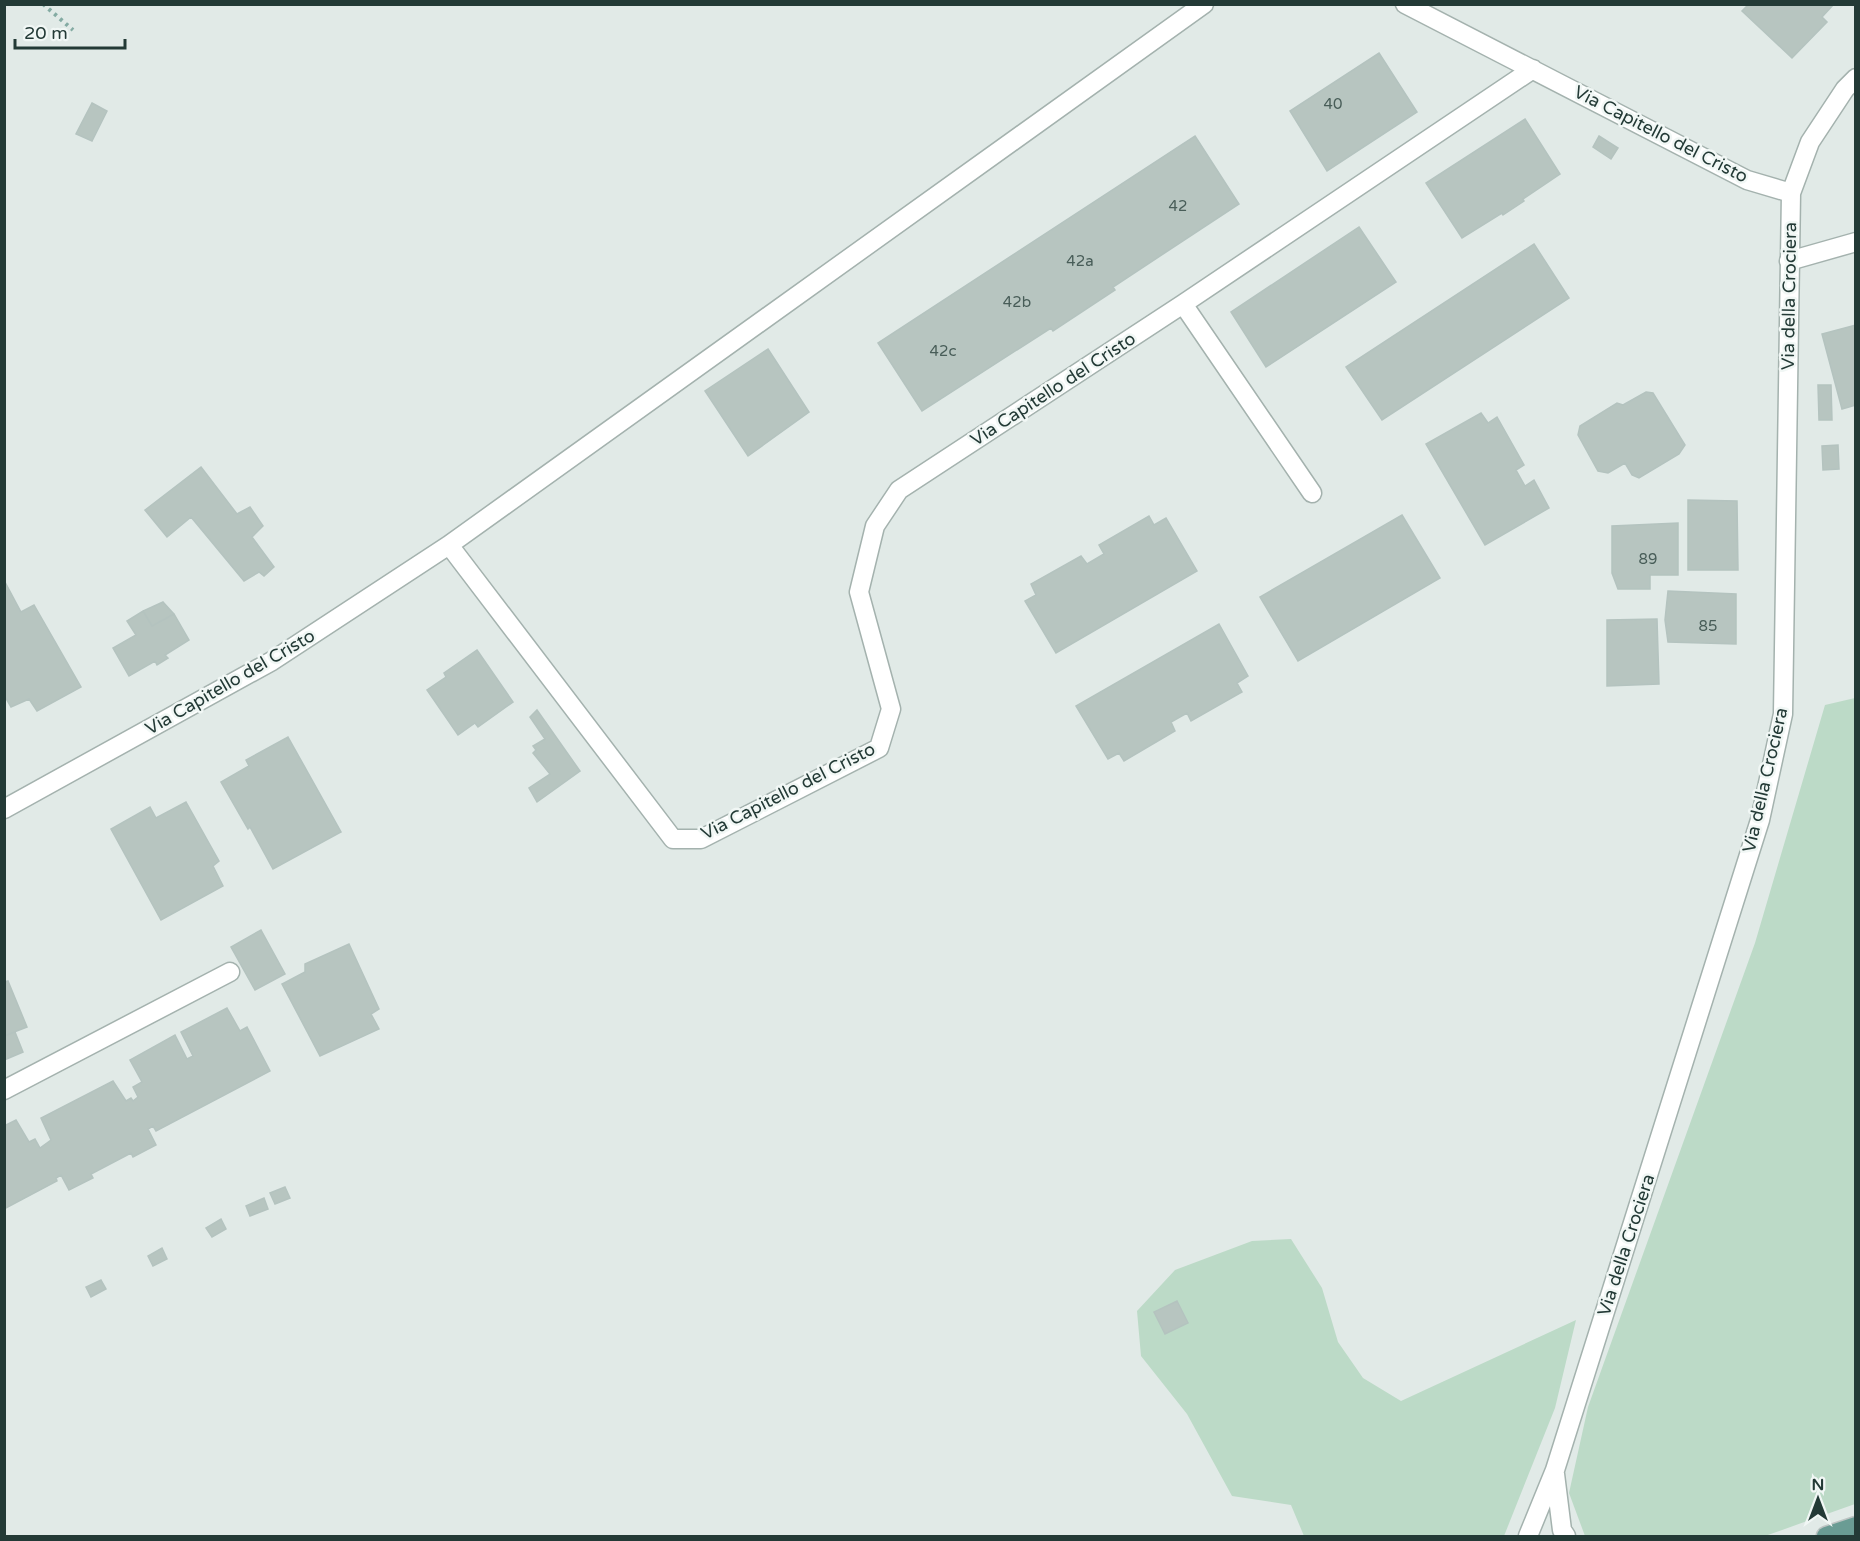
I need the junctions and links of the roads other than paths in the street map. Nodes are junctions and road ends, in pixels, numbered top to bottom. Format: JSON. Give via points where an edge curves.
{"nodes":[{"id":1,"x":1204,"y":4,"type":"edge"},
{"id":2,"x":1405,"y":4,"type":"edge"},
{"id":3,"x":1533,"y":69,"type":"junction"},
{"id":4,"x":1856,"y":78,"type":"edge"},
{"id":5,"x":1791,"y":193,"type":"junction"},
{"id":6,"x":1856,"y":242,"type":"edge"},
{"id":7,"x":1789,"y":261,"type":"junction"},
{"id":8,"x":1183,"y":304,"type":"junction"},
{"id":9,"x":1312,"y":493,"type":"dead end"},
{"id":10,"x":449,"y":545,"type":"junction"},
{"id":11,"x":4,"y":809,"type":"edge"},
{"id":12,"x":230,"y":972,"type":"dead end"},
{"id":13,"x":4,"y":1090,"type":"edge"},
{"id":14,"x":1554,"y":1470,"type":"junction"},
{"id":15,"x":1856,"y":1526,"type":"edge"},
{"id":16,"x":1528,"y":1536,"type":"edge"},
{"id":17,"x":1566,"y":1536,"type":"edge"},
{"id":18,"x":1826,"y":1536,"type":"edge"}],
"edges":[{"from":1,"to":10,"type":"street","name":"Via Capitello del Cristo"},
{"from":2,"to":3,"type":"street","name":"Via Capitello del Cristo"},
{"from":3,"to":5,"type":"street","name":"Via Capitello del Cristo","via":[[1748,180]]},
{"from":3,"to":8,"type":"street","name":"Via Capitello del Cristo"},
{"from":4,"to":5,"type":"street","name":"Via della Crociera","via":[[1810,142]]},
{"from":5,"to":7,"type":"street","name":"Via della Crociera"},
{"from":6,"to":7,"type":"street"},
{"from":7,"to":14,"type":"street","name":"Via della Crociera","via":[[1783,714],[1760,820]]},
{"from":8,"to":9,"type":"street"},
{"from":8,"to":10,"type":"street","name":"Via Capitello del Cristo","via":[[899,490],[875,526],[859,592],[891,709],[879,748],[701,839],[674,839]]},
{"from":10,"to":11,"type":"street","name":"Via Capitello del Cristo","via":[[272,661]]},
{"from":12,"to":13,"type":"street"},
{"from":14,"to":16,"type":"street","name":"Via della Crociera"},
{"from":14,"to":17,"type":"street","name":"Via della Crociera"},
{"from":15,"to":18,"type":"main road"}]}
